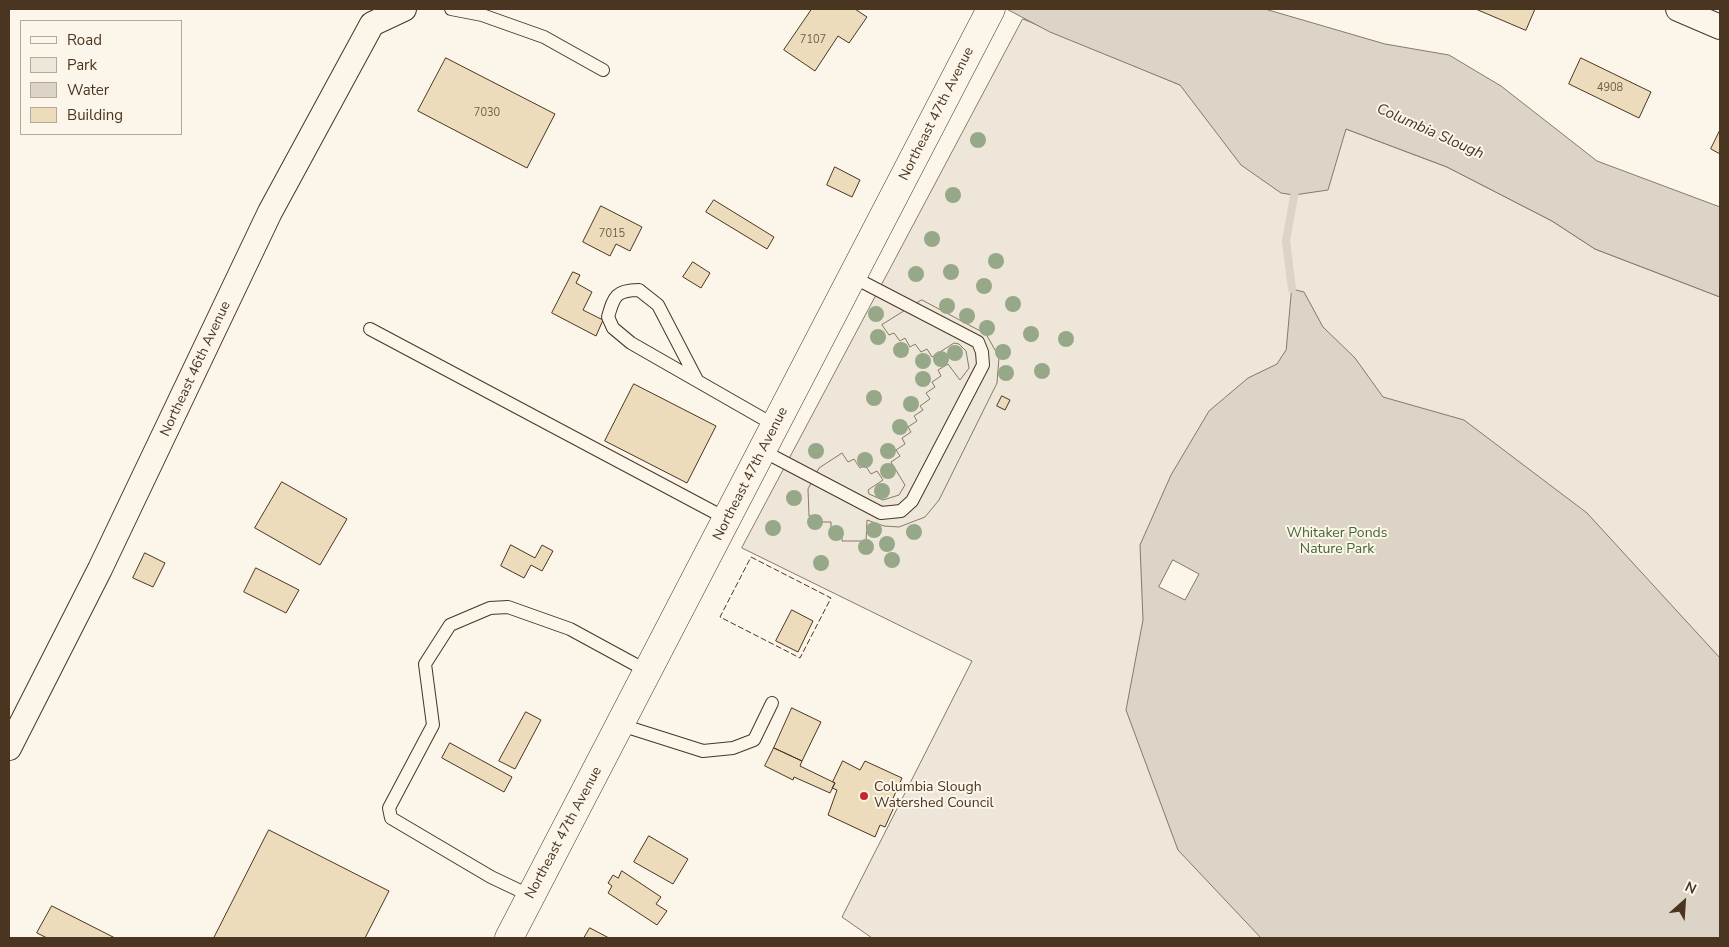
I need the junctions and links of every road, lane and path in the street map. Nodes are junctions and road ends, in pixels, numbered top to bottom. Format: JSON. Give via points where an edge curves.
{"nodes":[{"id":1,"x":404,"y":9,"type":"edge"},
{"id":2,"x":451,"y":9,"type":"edge"},
{"id":3,"x":1678,"y":9,"type":"edge"},
{"id":4,"x":985,"y":20,"type":"edge"},
{"id":5,"x":1720,"y":27,"type":"edge"},
{"id":6,"x":603,"y":70,"type":"dead end"},
{"id":7,"x":853,"y":277,"type":"junction"},
{"id":8,"x":370,"y":329,"type":"dead end"},
{"id":9,"x":697,"y":380,"type":"junction"},
{"id":10,"x":776,"y":426,"type":"junction"},
{"id":11,"x":763,"y":451,"type":"junction"},
{"id":12,"x":727,"y":519,"type":"junction"},
{"id":13,"x":649,"y":672,"type":"junction"},
{"id":14,"x":772,"y":703,"type":"dead end"},
{"id":15,"x":621,"y":726,"type":"junction"},
{"id":16,"x":9,"y":748,"type":"edge"},
{"id":17,"x":531,"y":896,"type":"junction"},
{"id":18,"x":509,"y":938,"type":"edge"}],
"edges":[{"from":1,"to":16,"type":"street","name":"Northeast 46th Avenue","via":[[372,24],[270,212],[100,569]]},
{"from":2,"to":6,"type":"lane","via":[[482,15],[544,37]]},
{"from":3,"to":5,"type":"street"},
{"from":4,"to":7,"type":"street","name":"Northeast 47th Avenue"},
{"from":7,"to":10,"type":"street","name":"Northeast 47th Avenue"},
{"from":7,"to":11,"type":"lane","via":[[978,342],[982,365],[956,417],[912,500],[901,511],[881,513]]},
{"from":8,"to":12,"type":"lane"},
{"from":9,"to":9,"type":"lane","via":[[631,343],[613,328],[608,317],[613,299],[624,290],[640,290],[658,305]]},
{"from":9,"to":10,"type":"lane"},
{"from":10,"to":11,"type":"street","name":"Northeast 47th Avenue"},
{"from":11,"to":12,"type":"street","name":"Northeast 47th Avenue"},
{"from":12,"to":13,"type":"street","name":"Northeast 47th Avenue"},
{"from":13,"to":15,"type":"street","name":"Northeast 47th Avenue"},
{"from":13,"to":17,"type":"lane","via":[[570,629],[508,607],[490,608],[450,625],[425,664],[433,726],[389,808],[391,818],[491,877]]},
{"from":14,"to":15,"type":"lane","via":[[754,740],[734,748],[703,751]]},
{"from":15,"to":17,"type":"street","name":"Northeast 47th Avenue"},
{"from":17,"to":18,"type":"street","name":"Northeast 47th Avenue"}]}
